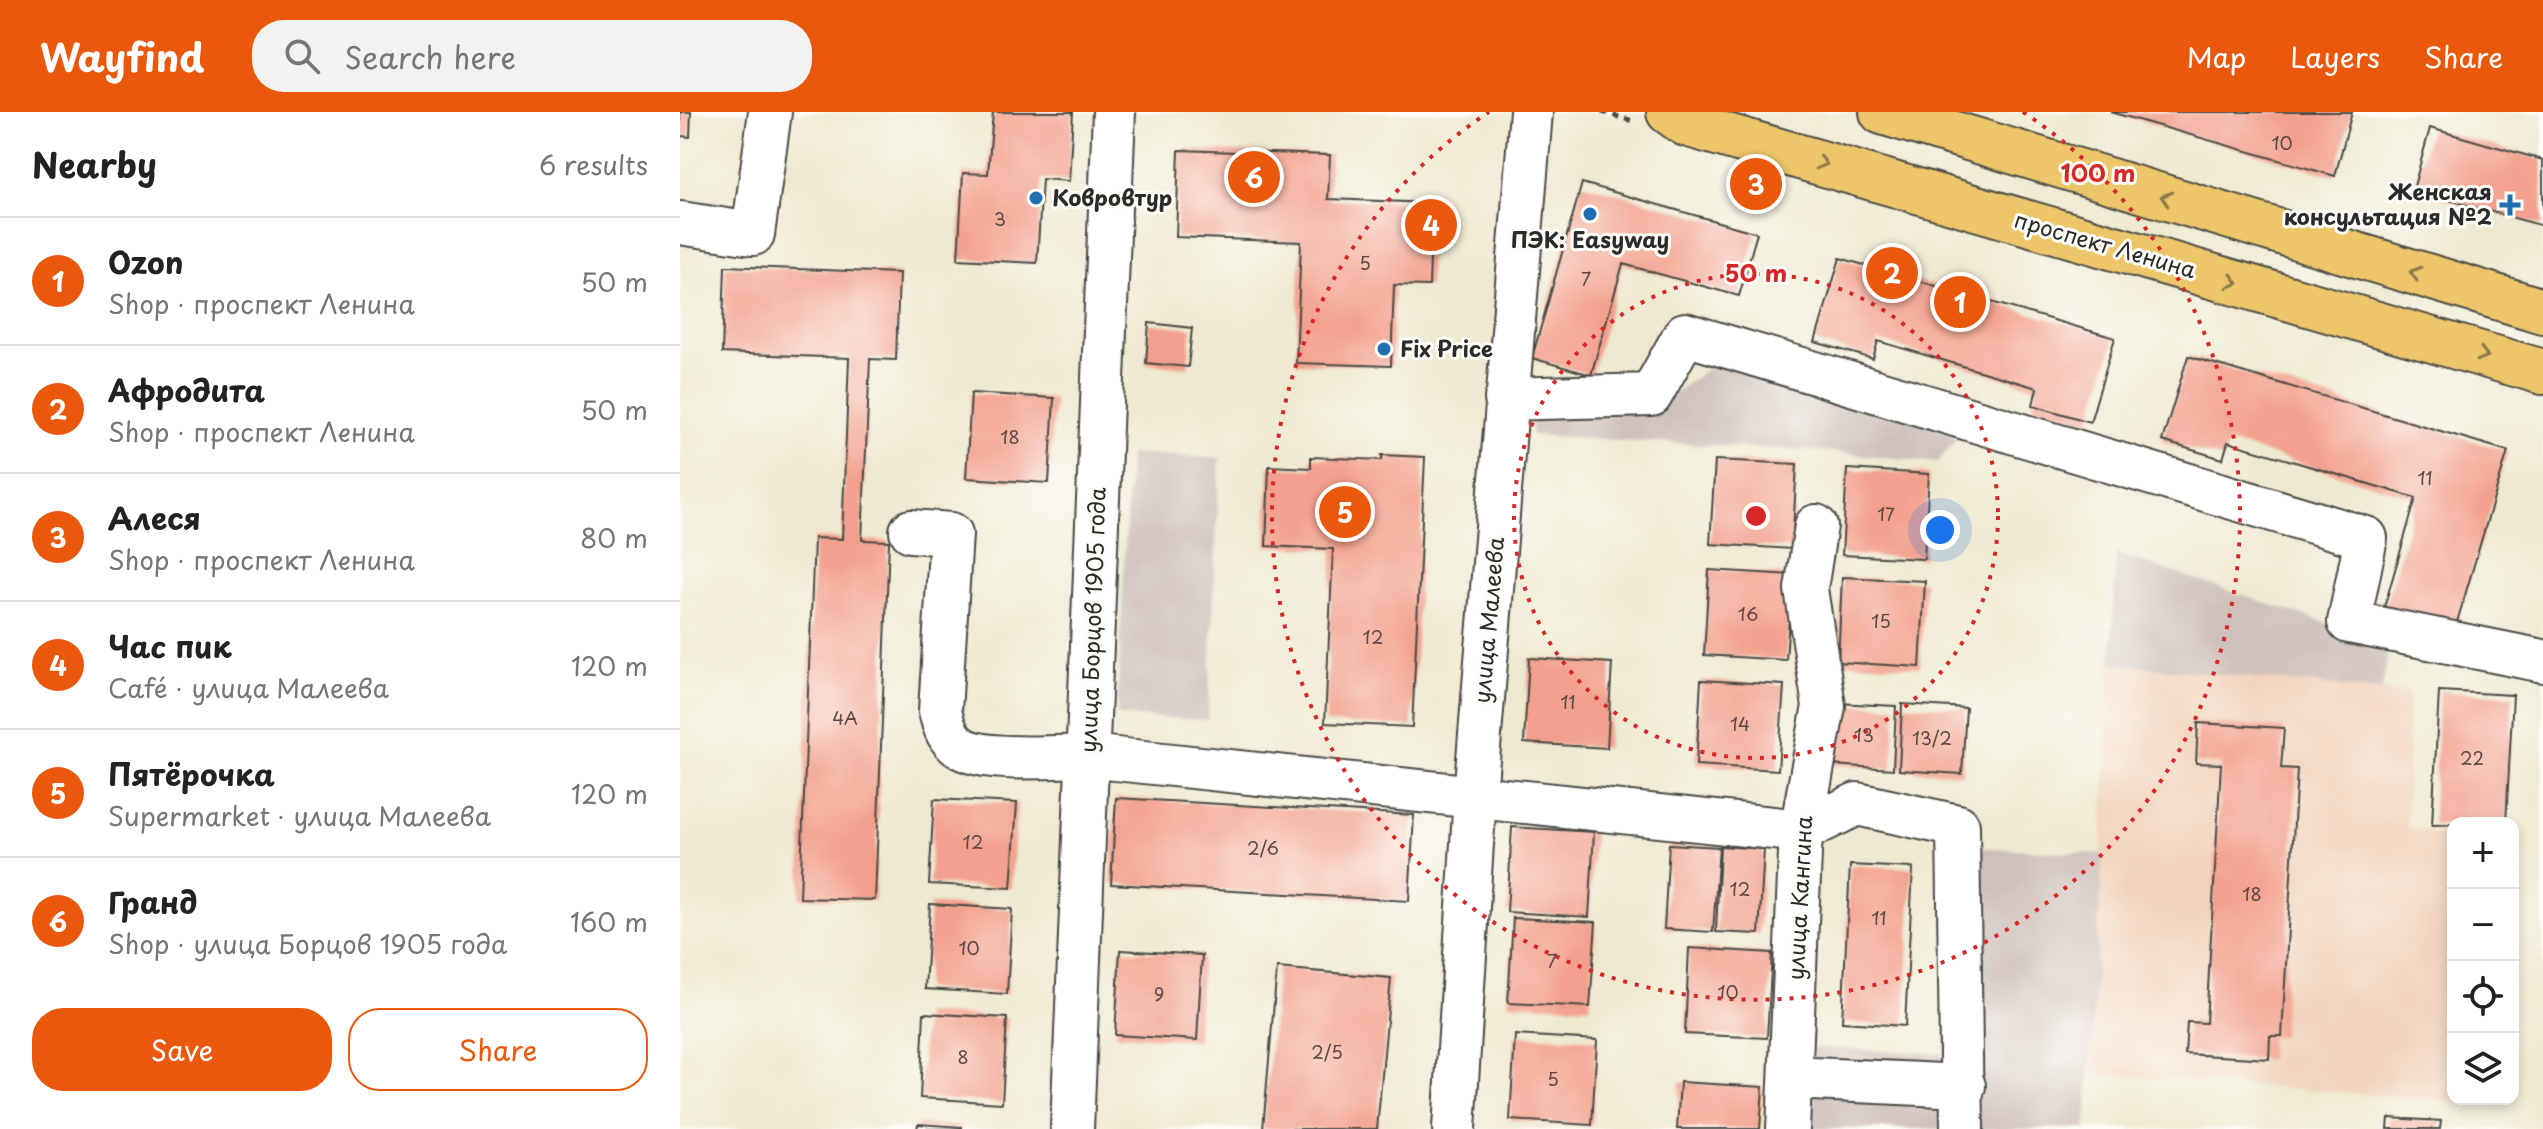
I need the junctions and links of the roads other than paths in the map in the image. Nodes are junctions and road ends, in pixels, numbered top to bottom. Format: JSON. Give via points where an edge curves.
{"nodes":[{"id":1,"x":770,"y":112,"type":"edge"},
{"id":2,"x":1114,"y":112,"type":"edge"},
{"id":3,"x":1531,"y":112,"type":"edge"},
{"id":4,"x":1669,"y":112,"type":"edge"},
{"id":5,"x":1882,"y":112,"type":"edge"},
{"id":6,"x":680,"y":223,"type":"edge"},
{"id":7,"x":2543,"y":311,"type":"edge"},
{"id":8,"x":2543,"y":372,"type":"edge"},
{"id":9,"x":1506,"y":399,"type":"junction"},
{"id":10,"x":1816,"y":526,"type":"dead end"},
{"id":11,"x":911,"y":531,"type":"dead end"},
{"id":12,"x":2543,"y":661,"type":"edge"},
{"id":13,"x":1087,"y":756,"type":"junction"},
{"id":14,"x":1475,"y":796,"type":"junction"},
{"id":15,"x":1801,"y":831,"type":"junction"},
{"id":16,"x":1791,"y":1078,"type":"junction"},
{"id":17,"x":1964,"y":1086,"type":"junction"},
{"id":18,"x":1072,"y":1129,"type":"edge"},
{"id":19,"x":1454,"y":1129,"type":"edge"},
{"id":20,"x":1788,"y":1129,"type":"edge"},
{"id":21,"x":1962,"y":1129,"type":"edge"}],
"edges":[{"from":1,"to":6,"type":"street","via":[[753,234]]},
{"from":2,"to":13,"type":"street","name":"улица Борцов 1905 года"},
{"from":3,"to":9,"type":"street","name":"улица Малеева"},
{"from":4,"to":8,"type":"main road","name":"проспект Ленина","one_way":true,"via":[[1686,124]]},
{"from":7,"to":5,"type":"main road","one_way":true},
{"from":9,"to":12,"type":"street","via":[[1651,395],[1685,334],[2366,538],[2349,622]]},
{"from":9,"to":14,"type":"street","name":"улица Малеева"},
{"from":10,"to":15,"type":"street","name":"улица Кангина","via":[[1806,589],[1824,706]]},
{"from":11,"to":13,"type":"street","via":[[951,534],[940,711],[958,746],[981,755]]},
{"from":13,"to":14,"type":"street"},
{"from":13,"to":18,"type":"street","name":"улица Борцов 1905 года"},
{"from":14,"to":15,"type":"street"},
{"from":14,"to":19,"type":"street","name":"улица Малеева"},
{"from":15,"to":16,"type":"street","name":"улица Кангина"},
{"from":15,"to":17,"type":"street","via":[[1857,804],[1958,826]]},
{"from":16,"to":17,"type":"street"},
{"from":16,"to":20,"type":"street","name":"улица Кангина"},
{"from":17,"to":21,"type":"street"}]}
